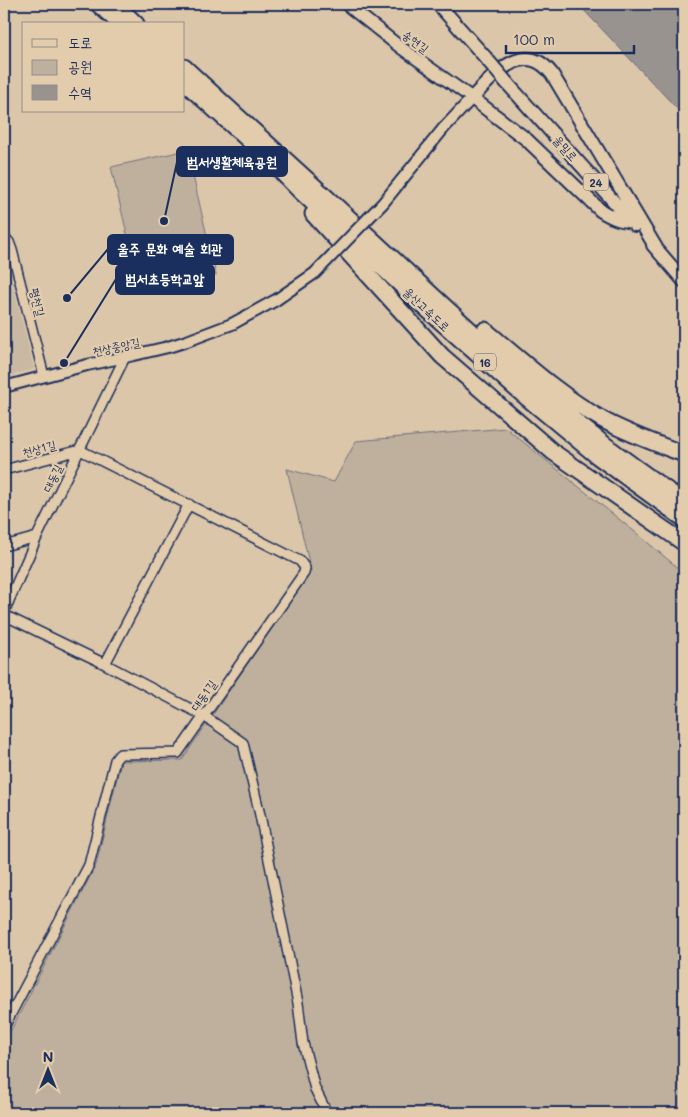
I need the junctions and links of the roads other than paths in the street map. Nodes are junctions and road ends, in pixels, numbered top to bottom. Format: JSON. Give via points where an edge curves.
{"nodes":[{"id":1,"x":98,"y":4,"type":"edge"},
{"id":2,"x":115,"y":4,"type":"edge"},
{"id":3,"x":346,"y":4,"type":"edge"},
{"id":4,"x":438,"y":4,"type":"edge"},
{"id":5,"x":118,"y":22,"type":"edge"},
{"id":6,"x":134,"y":22,"type":"edge"},
{"id":7,"x":185,"y":68,"type":"edge"},
{"id":8,"x":185,"y":83,"type":"edge"},
{"id":9,"x":472,"y":98,"type":"junction"},
{"id":10,"x":298,"y":189,"type":"junction"},
{"id":11,"x":633,"y":222,"type":"junction"},
{"id":12,"x":4,"y":237,"type":"edge"},
{"id":13,"x":658,"y":250,"type":"junction"},
{"id":14,"x":684,"y":281,"type":"edge"},
{"id":15,"x":423,"y":286,"type":"junction"},
{"id":16,"x":126,"y":357,"type":"junction"},
{"id":17,"x":44,"y":376,"type":"junction"},
{"id":18,"x":4,"y":387,"type":"edge"},
{"id":19,"x":80,"y":450,"type":"junction"},
{"id":20,"x":684,"y":454,"type":"edge"},
{"id":21,"x":4,"y":470,"type":"edge"},
{"id":22,"x":684,"y":502,"type":"edge"},
{"id":23,"x":189,"y":504,"type":"junction"},
{"id":24,"x":684,"y":518,"type":"edge"},
{"id":25,"x":37,"y":538,"type":"junction"},
{"id":26,"x":684,"y":543,"type":"edge"},
{"id":27,"x":4,"y":546,"type":"edge"},
{"id":28,"x":4,"y":613,"type":"edge"},
{"id":29,"x":105,"y":664,"type":"junction"},
{"id":30,"x":204,"y":716,"type":"junction"},
{"id":31,"x":4,"y":1027,"type":"edge"},
{"id":32,"x":327,"y":1113,"type":"edge"}],
"edges":[{"from":1,"to":5,"type":"highway"},
{"from":2,"to":6,"type":"highway"},
{"from":3,"to":9,"type":"main road","name":"송현길"},
{"from":4,"to":11,"type":"main road","name":"울밀로","number":"24","bridge":true},
{"from":7,"to":15,"type":"highway","name":"울산고속도로","number":"16"},
{"from":8,"to":10,"type":"highway","name":"울산고속도로","number":"16"},
{"from":9,"to":11,"type":"main road","via":[[526,139],[600,210],[619,220]]},
{"from":9,"to":13,"type":"main road","via":[[508,64],[517,60],[527,58],[546,66]]},
{"from":9,"to":16,"type":"street","name":"천상중앙길","bridge":true,"via":[[384,203],[315,273],[276,300],[232,324],[187,341]]},
{"from":10,"to":24,"type":"highway","name":"울산고속도로","number":"16","via":[[515,388],[597,456]]},
{"from":10,"to":26,"type":"highway","via":[[313,215],[442,356],[554,452]]},
{"from":11,"to":13,"type":"main road","name":"울밀로","number":"24"},
{"from":12,"to":17,"type":"street","name":"평천길","via":[[9,242],[16,264]]},
{"from":13,"to":14,"type":"main road","name":"울밀로","number":"24"},
{"from":15,"to":20,"type":"highway","via":[[443,293],[555,388],[602,420]]},
{"from":15,"to":22,"type":"highway","name":"울산고속도로","number":"16","via":[[574,420]]},
{"from":16,"to":17,"type":"street","name":"천상중앙길"},
{"from":16,"to":19,"type":"street","name":"대동길"},
{"from":17,"to":18,"type":"street","name":"천상중앙길"},
{"from":19,"to":21,"type":"street","name":"천상1길"},
{"from":19,"to":23,"type":"street","name":"대동1길"},
{"from":19,"to":25,"type":"street","name":"대동길"},
{"from":23,"to":29,"type":"street"},
{"from":23,"to":30,"type":"street","name":"대동1길","via":[[300,560],[305,568]]},
{"from":25,"to":27,"type":"street"},
{"from":25,"to":28,"type":"street","name":"대동길"},
{"from":28,"to":29,"type":"street"},
{"from":29,"to":30,"type":"street"},
{"from":30,"to":31,"type":"street","name":"대동1길","via":[[178,753],[120,754],[115,760],[89,865]]},
{"from":30,"to":32,"type":"street","via":[[243,743],[298,1003],[303,1043],[315,1089]]}]}
